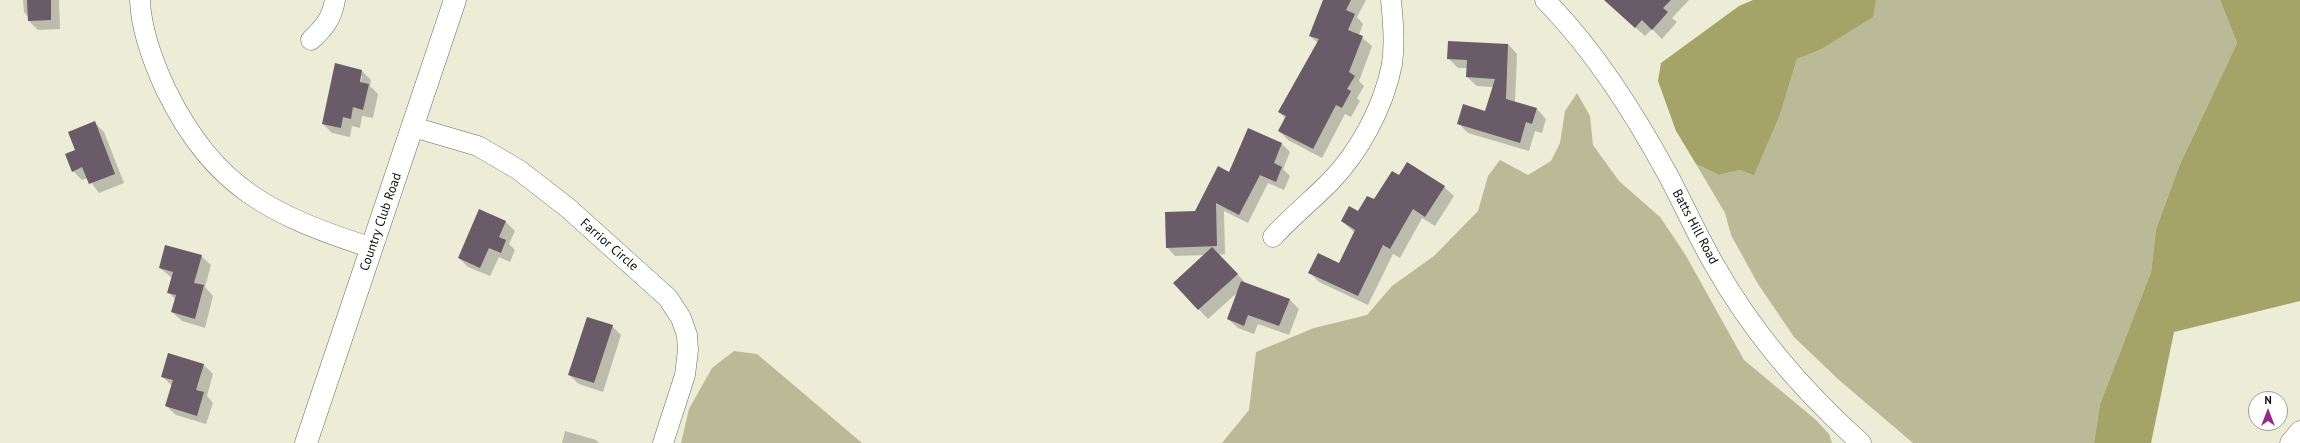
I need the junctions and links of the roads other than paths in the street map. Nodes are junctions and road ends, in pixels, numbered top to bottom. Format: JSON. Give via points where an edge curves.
{"nodes":[{"id":1,"x":140,"y":0,"type":"edge"},
{"id":2,"x":335,"y":0,"type":"edge"},
{"id":3,"x":455,"y":0,"type":"edge"},
{"id":4,"x":1391,"y":0,"type":"edge"},
{"id":5,"x":1545,"y":0,"type":"edge"},
{"id":6,"x":311,"y":40,"type":"dead end"},
{"id":7,"x":413,"y":127,"type":"junction"},
{"id":8,"x":1273,"y":236,"type":"dead end"},
{"id":9,"x":372,"y":248,"type":"junction"},
{"id":10,"x":2300,"y":431,"type":"edge"},
{"id":11,"x":306,"y":443,"type":"edge"},
{"id":12,"x":663,"y":443,"type":"edge"},
{"id":13,"x":1861,"y":443,"type":"edge"},
{"id":14,"x":2290,"y":443,"type":"edge"}],
"edges":[{"from":1,"to":9,"type":"street","via":[[146,37],[156,70],[187,129],[206,156],[229,179],[272,209],[322,232]]},
{"from":2,"to":6,"type":"street","via":[[333,14],[323,29]]},
{"from":3,"to":7,"type":"street","name":"Country Club Road"},
{"from":4,"to":8,"type":"street","via":[[1392,64],[1376,111],[1346,163]]},
{"from":5,"to":13,"type":"street","name":"Batts Hill Road","via":[[1585,45],[1619,94],[1668,175],[1715,266],[1742,309],[1805,389]]},
{"from":7,"to":9,"type":"street","name":"Country Club Road"},
{"from":7,"to":12,"type":"street","name":"Farrior Circle","via":[[478,146],[519,170],[568,208],[668,298],[681,318],[687,335],[688,350],[685,375]]},
{"from":9,"to":11,"type":"street","name":"Country Club Road"},
{"from":10,"to":14,"type":"street"}]}
